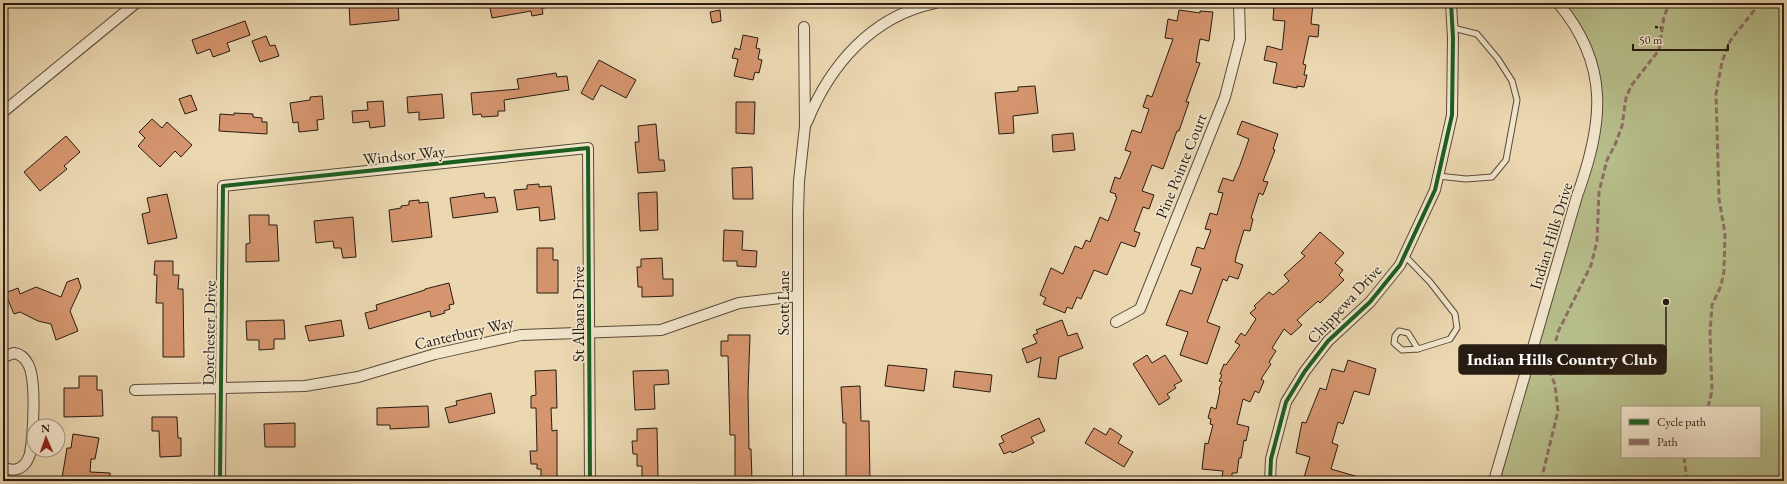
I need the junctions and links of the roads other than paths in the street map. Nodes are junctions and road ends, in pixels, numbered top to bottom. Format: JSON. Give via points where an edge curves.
{"nodes":[{"id":1,"x":136,"y":3,"type":"edge"},
{"id":2,"x":935,"y":3,"type":"edge"},
{"id":3,"x":1239,"y":3,"type":"edge"},
{"id":4,"x":1451,"y":3,"type":"edge"},
{"id":5,"x":1558,"y":3,"type":"edge"},
{"id":6,"x":804,"y":27,"type":"dead end"},
{"id":7,"x":1453,"y":28,"type":"junction"},
{"id":8,"x":3,"y":112,"type":"edge"},
{"id":9,"x":805,"y":126,"type":"junction"},
{"id":10,"x":588,"y":148,"type":"joint"},
{"id":11,"x":1438,"y":176,"type":"junction"},
{"id":12,"x":223,"y":186,"type":"joint"},
{"id":13,"x":1404,"y":255,"type":"junction"},
{"id":14,"x":798,"y":296,"type":"junction"},
{"id":15,"x":1116,"y":322,"type":"dead end"},
{"id":16,"x":590,"y":333,"type":"junction"},
{"id":17,"x":1418,"y":349,"type":"junction"},
{"id":18,"x":3,"y":357,"type":"edge"},
{"id":19,"x":220,"y":388,"type":"junction"},
{"id":20,"x":135,"y":390,"type":"dead end"},
{"id":21,"x":3,"y":467,"type":"edge"},
{"id":22,"x":220,"y":481,"type":"edge"},
{"id":23,"x":590,"y":481,"type":"edge"},
{"id":24,"x":798,"y":481,"type":"edge"},
{"id":25,"x":1270,"y":481,"type":"edge"},
{"id":26,"x":1494,"y":481,"type":"edge"}],
"edges":[{"from":1,"to":8,"type":"street"},
{"from":2,"to":9,"type":"street","name":"Scott Lane","via":[[919,6],[894,17],[864,38],[831,76],[814,104]]},
{"from":3,"to":15,"type":"street","name":"Pine Pointe Court","via":[[1240,39],[1225,97],[1140,309]]},
{"from":4,"to":7,"type":"street","name":"Chippewa Drive"},
{"from":5,"to":26,"type":"street","name":"Indian Hills Drive","via":[[1575,26],[1590,59],[1597,90],[1596,128],[1590,159]]},
{"from":6,"to":9,"type":"street","name":"Scott Lane"},
{"from":7,"to":11,"type":"street","name":"Chippewa Drive","via":[[1452,115]]},
{"from":7,"to":11,"type":"lane","via":[[1477,34],[1512,81],[1517,100],[1506,160],[1492,177],[1466,179]]},
{"from":9,"to":14,"type":"street","name":"Scott Lane","via":[[799,181]]},
{"from":10,"to":12,"type":"street","name":"Windsor Way"},
{"from":10,"to":16,"type":"street","name":"St Albans Drive"},
{"from":11,"to":13,"type":"street","name":"Chippewa Drive","via":[[1435,190]]},
{"from":12,"to":19,"type":"street","name":"Dorchester Drive"},
{"from":13,"to":17,"type":"lane","via":[[1430,282],[1455,314],[1458,328],[1450,339]]},
{"from":13,"to":25,"type":"street","name":"Chippewa Drive","via":[[1400,265],[1370,302],[1328,341],[1286,402],[1271,459]]},
{"from":14,"to":16,"type":"street","name":"Canterbury Way","via":[[739,303],[661,330]]},
{"from":14,"to":24,"type":"street","name":"Scott Lane"},
{"from":16,"to":19,"type":"street","name":"Canterbury Way","via":[[521,334],[435,354],[358,377],[306,386]]},
{"from":16,"to":23,"type":"street","name":"St Albans Drive"},
{"from":17,"to":17,"type":"lane","via":[[1402,350],[1394,343],[1395,336],[1399,331],[1408,333]]},
{"from":18,"to":21,"type":"street","via":[[14,353],[24,358],[30,368],[33,385],[30,454],[25,465],[19,469],[10,470]]},
{"from":19,"to":20,"type":"street","name":"Canterbury Way"},
{"from":19,"to":22,"type":"street","name":"Dorchester Drive"}]}
